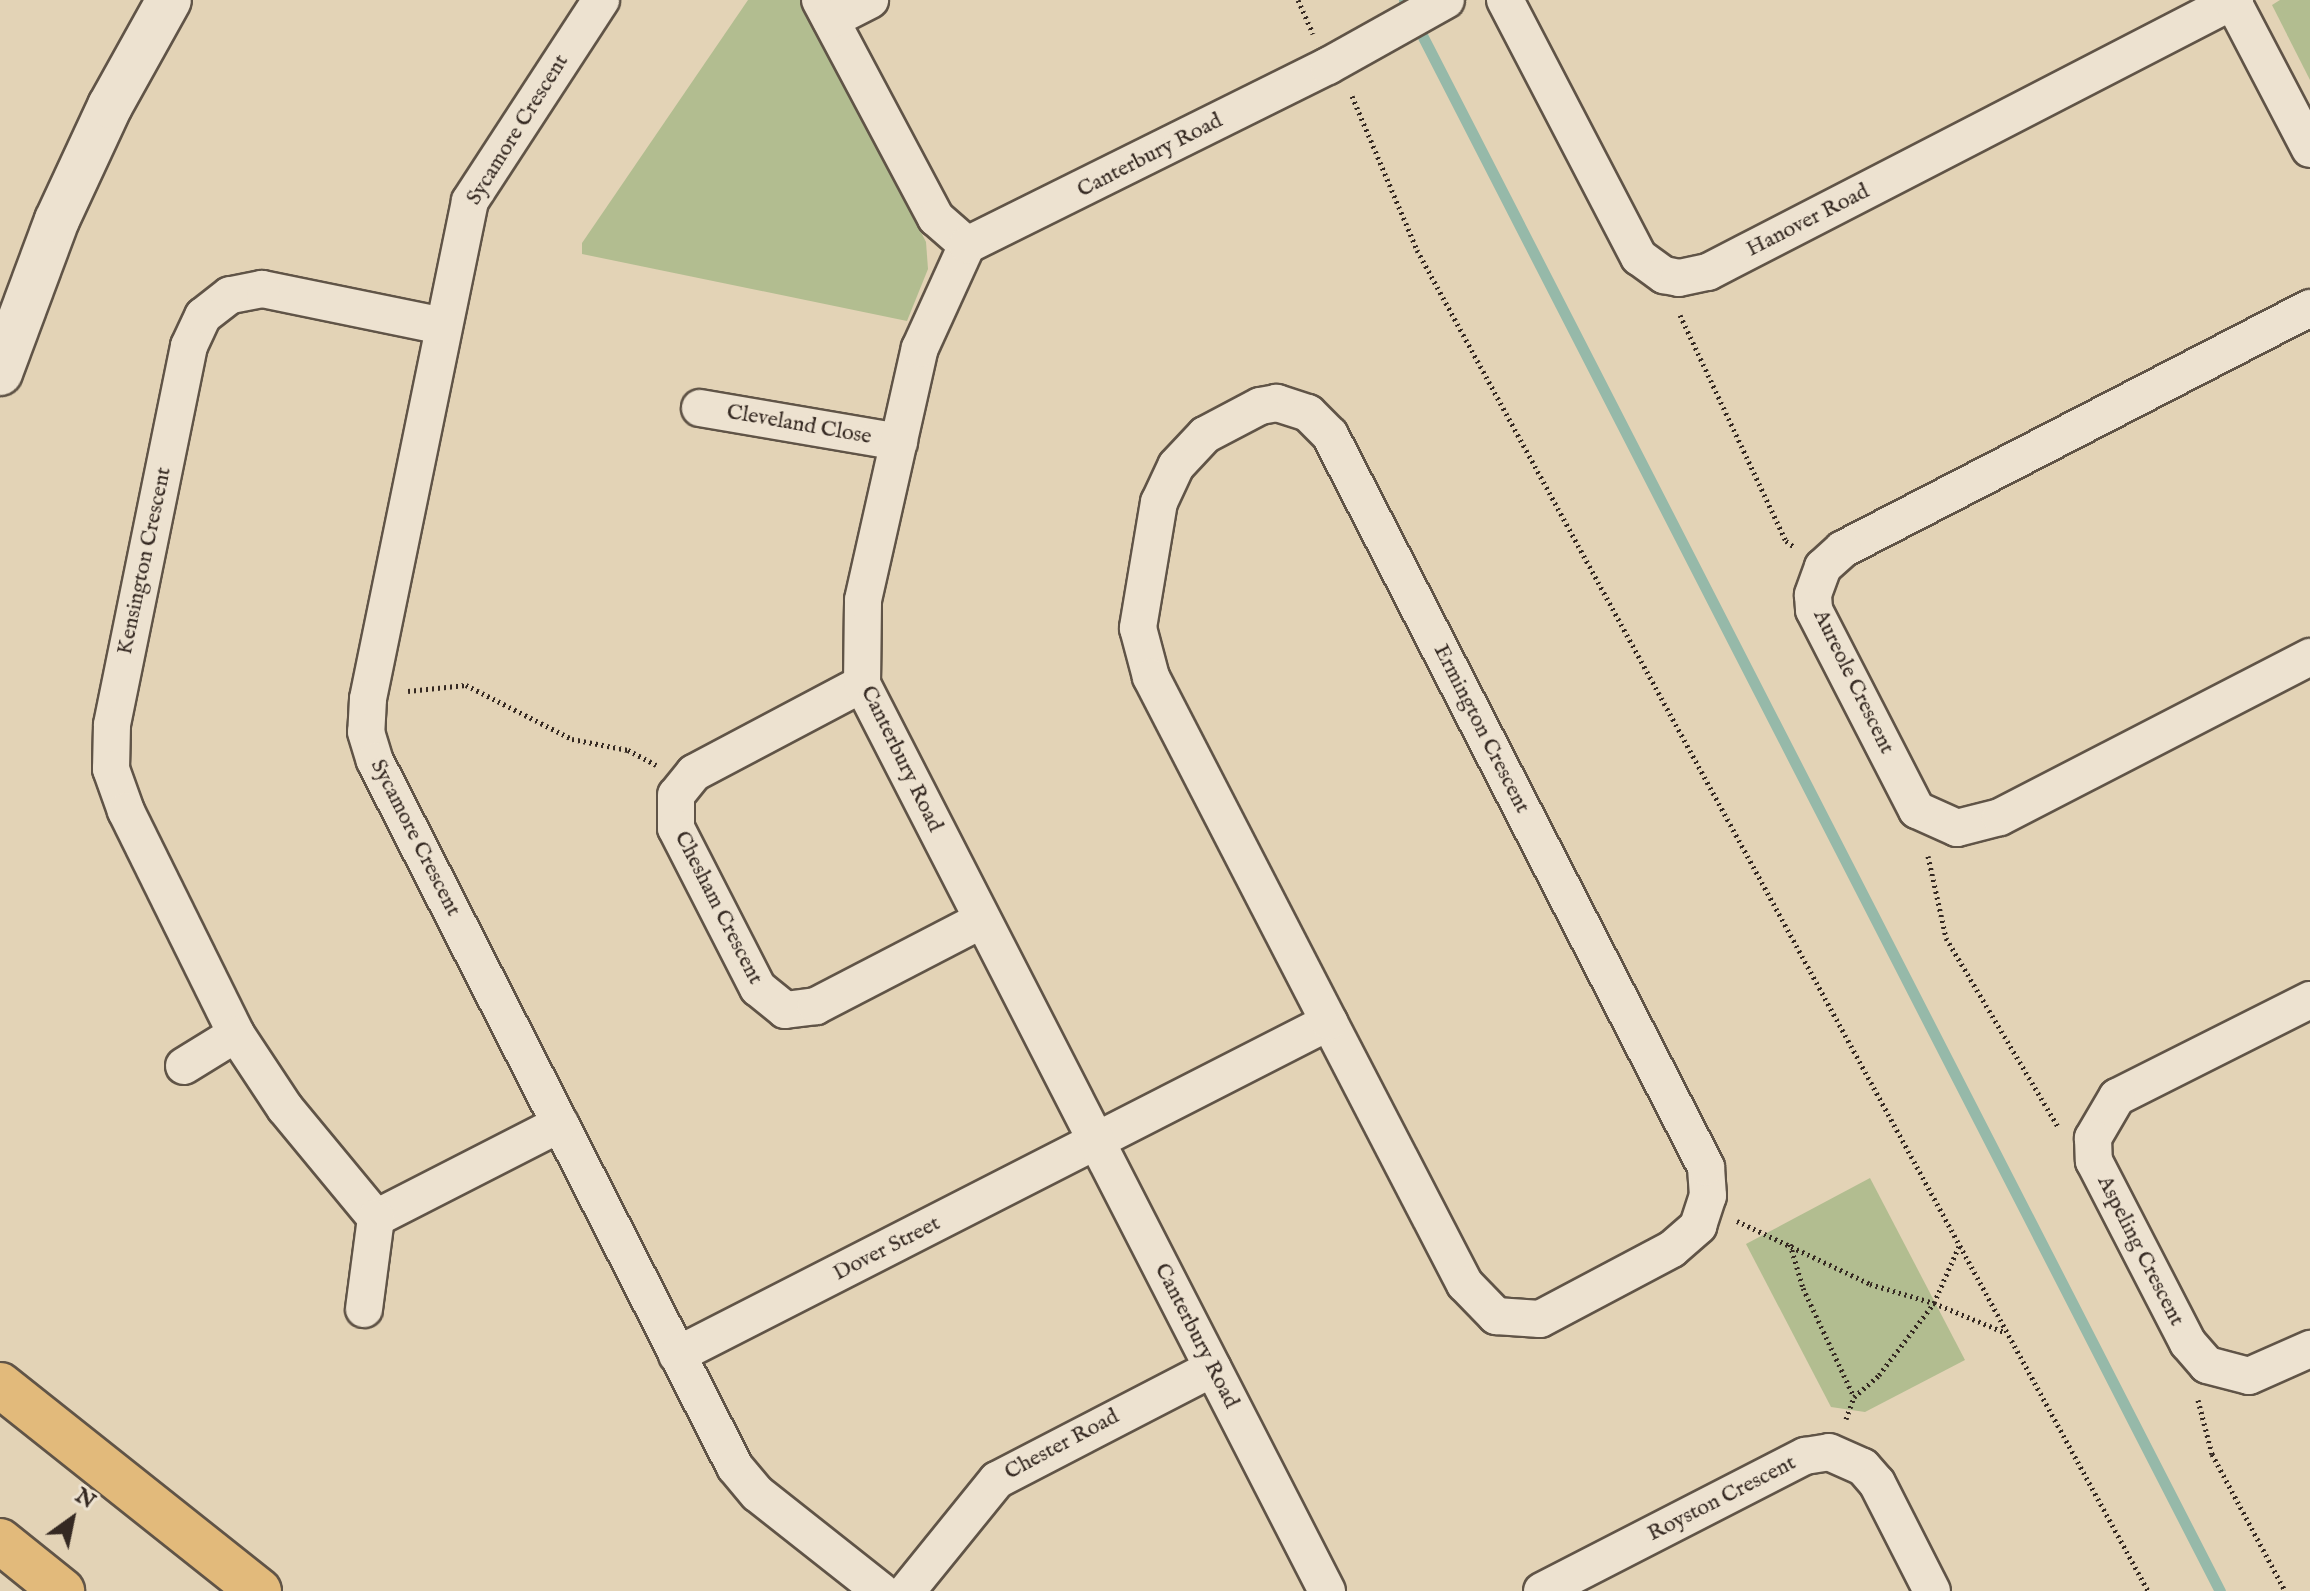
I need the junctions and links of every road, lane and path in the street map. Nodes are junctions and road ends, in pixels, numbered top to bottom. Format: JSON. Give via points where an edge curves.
{"nodes":[{"id":1,"x":169,"y":0,"type":"edge"},
{"id":2,"x":601,"y":0,"type":"edge"},
{"id":3,"x":870,"y":0,"type":"edge"},
{"id":4,"x":1298,"y":0,"type":"edge"},
{"id":5,"x":1446,"y":0,"type":"edge"},
{"id":6,"x":1505,"y":0,"type":"edge"},
{"id":7,"x":2233,"y":0,"type":"edge"},
{"id":8,"x":825,"y":10,"type":"edge"},
{"id":9,"x":1328,"y":66,"type":"junction"},
{"id":10,"x":2310,"y":149,"type":"edge"},
{"id":11,"x":967,"y":245,"type":"junction"},
{"id":12,"x":1679,"y":278,"type":"junction"},
{"id":13,"x":2310,"y":308,"type":"edge"},
{"id":14,"x":443,"y":326,"type":"junction"},
{"id":15,"x":0,"y":373,"type":"edge"},
{"id":16,"x":700,"y":408,"type":"dead end"},
{"id":17,"x":899,"y":442,"type":"junction"},
{"id":18,"x":1823,"y":567,"type":"junction"},
{"id":19,"x":2310,"y":657,"type":"edge"},
{"id":20,"x":862,"y":684,"type":"junction"},
{"id":21,"x":368,"y":699,"type":"junction"},
{"id":22,"x":694,"y":773,"type":"junction"},
{"id":23,"x":1935,"y":821,"type":"junction"},
{"id":24,"x":980,"y":921,"type":"junction"},
{"id":25,"x":2310,"y":1000,"type":"edge"},
{"id":26,"x":1329,"y":1022,"type":"junction"},
{"id":27,"x":236,"y":1034,"type":"junction"},
{"id":28,"x":184,"y":1066,"type":"dead end"},
{"id":29,"x":560,"y":1124,"type":"junction"},
{"id":30,"x":1097,"y":1142,"type":"junction"},
{"id":31,"x":2094,"y":1161,"type":"junction"},
{"id":32,"x":1706,"y":1210,"type":"junction"},
{"id":33,"x":376,"y":1218,"type":"junction"},
{"id":34,"x":1790,"y":1244,"type":"junction"},
{"id":35,"x":1959,"y":1246,"type":"junction"},
{"id":36,"x":1934,"y":1303,"type":"junction"},
{"id":37,"x":364,"y":1309,"type":"dead end"},
{"id":38,"x":2006,"y":1333,"type":"junction"},
{"id":39,"x":2310,"y":1349,"type":"edge"},
{"id":40,"x":677,"y":1355,"type":"junction"},
{"id":41,"x":2207,"y":1365,"type":"junction"},
{"id":42,"x":1213,"y":1368,"type":"junction"},
{"id":43,"x":0,"y":1385,"type":"edge"},
{"id":44,"x":1854,"y":1397,"type":"junction"},
{"id":45,"x":1829,"y":1452,"type":"junction"},
{"id":46,"x":0,"y":1541,"type":"edge"},
{"id":47,"x":62,"y":1591,"type":"edge"},
{"id":48,"x":259,"y":1591,"type":"edge"},
{"id":49,"x":881,"y":1591,"type":"edge"},
{"id":50,"x":907,"y":1591,"type":"edge"},
{"id":51,"x":1327,"y":1591,"type":"edge"},
{"id":52,"x":1542,"y":1591,"type":"edge"},
{"id":53,"x":1932,"y":1591,"type":"edge"},
{"id":54,"x":2148,"y":1591,"type":"edge"},
{"id":55,"x":2285,"y":1591,"type":"edge"}],
"edges":[{"from":1,"to":15,"type":"street","via":[[110,106],[57,220]]},
{"from":2,"to":14,"type":"street","name":"Sycamore Crescent","via":[[470,201]]},
{"from":3,"to":8,"type":"street"},
{"from":4,"to":9,"type":"path"},
{"from":5,"to":9,"type":"street","name":"Canterbury Road"},
{"from":6,"to":12,"type":"street","via":[[1639,257],[1650,268]]},
{"from":7,"to":10,"type":"street"},
{"from":7,"to":12,"type":"street","name":"Hanover Road","via":[[1708,272]]},
{"from":8,"to":11,"type":"street","via":[[936,218]]},
{"from":9,"to":11,"type":"street","name":"Canterbury Road"},
{"from":9,"to":35,"type":"path","via":[[1359,105],[1417,250]]},
{"from":11,"to":17,"type":"street","name":"Canterbury Road","via":[[920,348]]},
{"from":12,"to":18,"type":"path","via":[[1677,307],[1786,541]]},
{"from":13,"to":18,"type":"street","via":[[1843,549]]},
{"from":14,"to":21,"type":"street","name":"Sycamore Crescent"},
{"from":14,"to":27,"type":"street","name":"Kensington Crescent","via":[[262,289],[230,295],[215,304],[189,346],[112,725],[111,769],[126,811]]},
{"from":16,"to":17,"type":"street","name":"Cleveland Close"},
{"from":17,"to":20,"type":"street","name":"Canterbury Road","via":[[863,600]]},
{"from":18,"to":23,"type":"street","name":"Aureole Crescent","via":[[1814,610],[1917,810]]},
{"from":19,"to":23,"type":"street","via":[[2000,817],[1957,828]]},
{"from":20,"to":22,"type":"street"},
{"from":20,"to":24,"type":"street","name":"Canterbury Road"},
{"from":21,"to":22,"type":"path","via":[[466,685],[572,739],[628,750],[655,765]]},
{"from":21,"to":29,"type":"street","name":"Sycamore Crescent","via":[[366,732],[375,761]]},
{"from":22,"to":24,"type":"street","name":"Chesham Crescent","via":[[676,795],[676,828],[758,988],[774,1005],[795,1011],[816,1006]]},
{"from":23,"to":31,"type":"path","via":[[1926,866],[1946,938],[2069,1143]]},
{"from":24,"to":30,"type":"street","name":"Canterbury Road"},
{"from":25,"to":31,"type":"street","name":"Aspeling Crescent","via":[[2117,1097],[2093,1138]]},
{"from":26,"to":30,"type":"street"},
{"from":26,"to":32,"type":"street","name":"Ermington Crescent","via":[[1465,1284],[1496,1316],[1540,1319],[1672,1249],[1698,1226]]},
{"from":26,"to":32,"type":"street","name":"Ermington Crescent","via":[[1151,677],[1138,628],[1159,502],[1176,466],[1205,435],[1260,406],[1277,403],[1308,413],[1330,435],[1706,1167]]},
{"from":27,"to":28,"type":"street"},
{"from":27,"to":33,"type":"street","name":"Kensington Crescent","via":[[285,1108]]},
{"from":29,"to":33,"type":"street"},
{"from":29,"to":40,"type":"street","name":"Sycamore Crescent"},
{"from":30,"to":40,"type":"street","name":"Dover Street"},
{"from":30,"to":42,"type":"street","name":"Canterbury Road"},
{"from":31,"to":41,"type":"street","name":"Aspeling Crescent","via":[[2188,1343]]},
{"from":32,"to":34,"type":"path"},
{"from":33,"to":37,"type":"street"},
{"from":34,"to":36,"type":"path","via":[[1870,1284]]},
{"from":34,"to":44,"type":"path","via":[[1803,1288]]},
{"from":35,"to":36,"type":"path"},
{"from":35,"to":38,"type":"path"},
{"from":36,"to":38,"type":"path"},
{"from":36,"to":44,"type":"path","via":[[1879,1375]]},
{"from":38,"to":54,"type":"path"},
{"from":39,"to":41,"type":"street","via":[[2249,1376]]},
{"from":40,"to":49,"type":"street","name":"Sycamore Crescent","via":[[746,1481]]},
{"from":41,"to":55,"type":"path","via":[[2197,1395],[2212,1454]]},
{"from":42,"to":50,"type":"street","name":"Chester Road","via":[[997,1480]]},
{"from":42,"to":51,"type":"street","name":"Canterbury Road"},
{"from":43,"to":48,"type":"main road"},
{"from":44,"to":45,"type":"path"},
{"from":45,"to":52,"type":"street","name":"Royston Crescent","via":[[1805,1456]]},
{"from":45,"to":53,"type":"street","via":[[1863,1467],[1877,1483]]},
{"from":46,"to":47,"type":"main road"}]}
